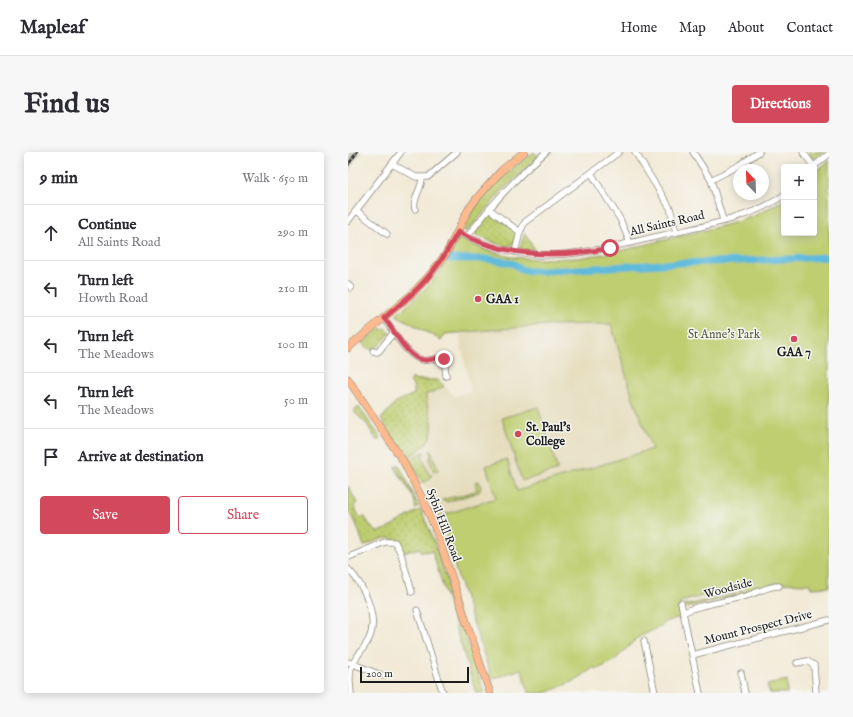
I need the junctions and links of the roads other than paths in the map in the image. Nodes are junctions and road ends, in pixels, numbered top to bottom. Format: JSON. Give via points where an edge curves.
{"nodes":[{"id":1,"x":401,"y":152,"type":"edge"},
{"id":2,"x":457,"y":152,"type":"edge"},
{"id":3,"x":524,"y":152,"type":"edge"},
{"id":4,"x":546,"y":152,"type":"edge"},
{"id":5,"x":619,"y":152,"type":"edge"},
{"id":6,"x":634,"y":152,"type":"edge"},
{"id":7,"x":693,"y":152,"type":"edge"},
{"id":8,"x":759,"y":152,"type":"edge"},
{"id":9,"x":803,"y":152,"type":"edge"},
{"id":10,"x":751,"y":154,"type":"edge"},
{"id":11,"x":829,"y":154,"type":"edge"},
{"id":12,"x":392,"y":164,"type":"junction"},
{"id":13,"x":812,"y":164,"type":"edge"},
{"id":14,"x":817,"y":164,"type":"edge"},
{"id":15,"x":591,"y":173,"type":"junction"},
{"id":16,"x":422,"y":178,"type":"junction"},
{"id":17,"x":711,"y":180,"type":"junction"},
{"id":18,"x":781,"y":197,"type":"edge"},
{"id":19,"x":415,"y":209,"type":"dead end"},
{"id":20,"x":488,"y":209,"type":"junction"},
{"id":21,"x":357,"y":211,"type":"junction"},
{"id":22,"x":723,"y":220,"type":"junction"},
{"id":23,"x":348,"y":221,"type":"edge"},
{"id":24,"x":458,"y":232,"type":"junction"},
{"id":25,"x":520,"y":232,"type":"junction"},
{"id":26,"x":676,"y":232,"type":"junction"},
{"id":27,"x":386,"y":234,"type":"dead end"},
{"id":28,"x":467,"y":237,"type":"junction"},
{"id":29,"x":630,"y":243,"type":"junction"},
{"id":30,"x":515,"y":252,"type":"junction"},
{"id":31,"x":384,"y":318,"type":"junction"},
{"id":32,"x":394,"y":332,"type":"junction"},
{"id":33,"x":348,"y":348,"type":"edge"},
{"id":34,"x":373,"y":351,"type":"dead end"},
{"id":35,"x":446,"y":376,"type":"dead end"},
{"id":36,"x":348,"y":379,"type":"edge"},
{"id":37,"x":348,"y":558,"type":"edge"},
{"id":38,"x":348,"y":569,"type":"edge"},
{"id":39,"x":779,"y":586,"type":"dead end"},
{"id":40,"x":412,"y":592,"type":"dead end"},
{"id":41,"x":681,"y":603,"type":"dead end"},
{"id":42,"x":417,"y":610,"type":"dead end"},
{"id":43,"x":684,"y":613,"type":"junction"},
{"id":44,"x":829,"y":620,"type":"edge"},
{"id":45,"x":644,"y":641,"type":"dead end"},
{"id":46,"x":692,"y":655,"type":"junction"},
{"id":47,"x":350,"y":663,"type":"edge"},
{"id":48,"x":797,"y":663,"type":"dead end"},
{"id":49,"x":741,"y":673,"type":"dead end"},
{"id":50,"x":384,"y":676,"type":"dead end"},
{"id":51,"x":351,"y":693,"type":"edge"},
{"id":52,"x":443,"y":693,"type":"edge"},
{"id":53,"x":490,"y":693,"type":"edge"},
{"id":54,"x":655,"y":693,"type":"edge"},
{"id":55,"x":700,"y":693,"type":"edge"},
{"id":56,"x":745,"y":693,"type":"edge"},
{"id":57,"x":816,"y":693,"type":"edge"}],
"edges":[{"from":1,"to":12,"type":"street"},
{"from":2,"to":16,"type":"street","via":[[428,178]]},
{"from":3,"to":24,"type":"main road","via":[[502,170],[477,198],[468,210]]},
{"from":4,"to":20,"type":"street"},
{"from":5,"to":15,"type":"street"},
{"from":6,"to":26,"type":"street","via":[[670,208]]},
{"from":7,"to":17,"type":"street"},
{"from":8,"to":10,"type":"street"},
{"from":9,"to":13,"type":"street"},
{"from":10,"to":17,"type":"street"},
{"from":11,"to":14,"type":"street"},
{"from":12,"to":16,"type":"street"},
{"from":12,"to":21,"type":"street"},
{"from":15,"to":25,"type":"street","via":[[525,222]]},
{"from":15,"to":29,"type":"street","via":[[620,219]]},
{"from":16,"to":19,"type":"street","via":[[414,204]]},
{"from":17,"to":22,"type":"street"},
{"from":18,"to":22,"type":"street","name":"All Saints Road","via":[[753,211]]},
{"from":20,"to":25,"type":"street"},
{"from":20,"to":28,"type":"street"},
{"from":21,"to":23,"type":"street"},
{"from":21,"to":27,"type":"street"},
{"from":22,"to":26,"type":"street","name":"All Saints Road"},
{"from":24,"to":28,"type":"street","name":"All Saints Road"},
{"from":24,"to":31,"type":"main road","via":[[446,254],[429,276]]},
{"from":25,"to":30,"type":"street"},
{"from":26,"to":29,"type":"street","name":"All Saints Road"},
{"from":28,"to":30,"type":"street","name":"All Saints Road","via":[[489,246]]},
{"from":29,"to":30,"type":"street","name":"All Saints Road","via":[[581,253],[538,255]]},
{"from":31,"to":32,"type":"street"},
{"from":31,"to":33,"type":"main road"},
{"from":32,"to":34,"type":"street","via":[[379,351]]},
{"from":32,"to":35,"type":"street","via":[[406,349],[420,360],[444,358]]},
{"from":36,"to":53,"type":"main road","name":"Sybil Hill Road","via":[[403,461],[425,504]]},
{"from":37,"to":40,"type":"street","via":[[385,542],[395,542]]},
{"from":38,"to":47,"type":"street","via":[[368,602],[373,620],[369,640]]},
{"from":39,"to":43,"type":"street","name":"Woodside","via":[[694,608]]},
{"from":41,"to":43,"type":"street"},
{"from":42,"to":52,"type":"street"},
{"from":43,"to":46,"type":"street"},
{"from":44,"to":46,"type":"street","name":"Mount Prospect Drive"},
{"from":45,"to":54,"type":"street"},
{"from":46,"to":55,"type":"street"},
{"from":47,"to":50,"type":"street"},
{"from":47,"to":51,"type":"street"},
{"from":48,"to":57,"type":"street","via":[[807,661],[814,665]]},
{"from":49,"to":56,"type":"street"}]}
